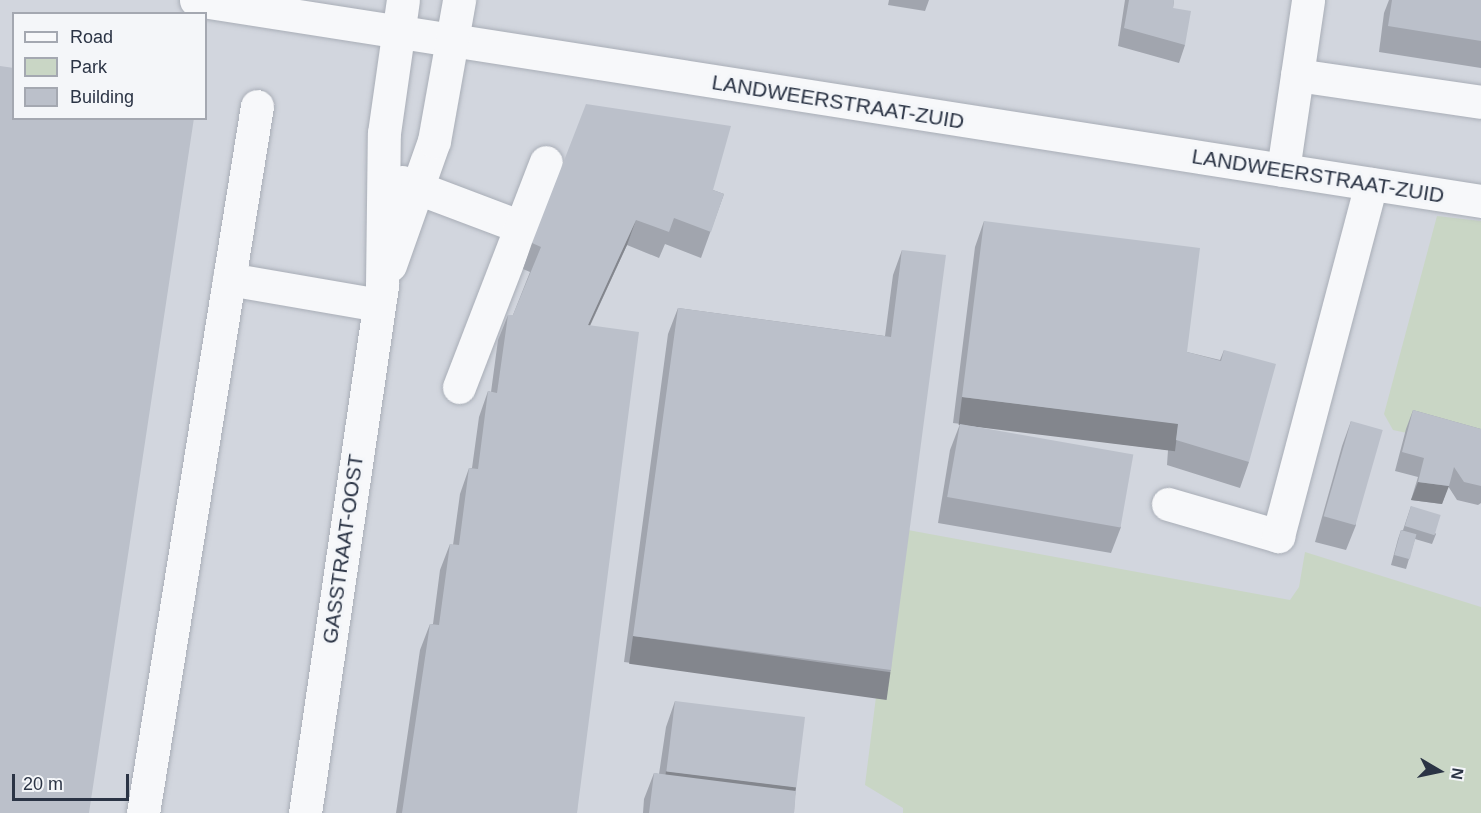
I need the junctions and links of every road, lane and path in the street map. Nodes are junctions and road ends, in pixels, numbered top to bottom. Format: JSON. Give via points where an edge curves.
{"nodes":[{"id":1,"x":196,"y":0,"type":"edge"},
{"id":2,"x":403,"y":0,"type":"edge"},
{"id":3,"x":459,"y":0,"type":"edge"},
{"id":4,"x":1308,"y":0,"type":"edge"},
{"id":5,"x":398,"y":32,"type":"junction"},
{"id":6,"x":454,"y":44,"type":"junction"},
{"id":7,"x":1297,"y":75,"type":"junction"},
{"id":8,"x":1481,"y":102,"type":"edge"},
{"id":9,"x":257,"y":106,"type":"dead end"},
{"id":10,"x":546,"y":162,"type":"dead end"},
{"id":11,"x":1283,"y":170,"type":"junction"},
{"id":12,"x":386,"y":176,"type":"junction"},
{"id":13,"x":1371,"y":184,"type":"junction"},
{"id":14,"x":421,"y":189,"type":"junction"},
{"id":15,"x":1481,"y":201,"type":"edge"},
{"id":16,"x":521,"y":227,"type":"junction"},
{"id":17,"x":229,"y":279,"type":"junction"},
{"id":18,"x":380,"y":296,"type":"junction"},
{"id":19,"x":459,"y":387,"type":"dead end"},
{"id":20,"x":1168,"y":504,"type":"dead end"},
{"id":21,"x":143,"y":813,"type":"edge"},
{"id":22,"x":305,"y":813,"type":"edge"}],
"edges":[{"from":1,"to":5,"type":"street","name":"LANDWEERSTRAAT-ZUID"},
{"from":2,"to":5,"type":"street","name":"GASSTRAAT-OOST"},
{"from":3,"to":6,"type":"street","name":"GASSTRAAT-OOST"},
{"from":4,"to":7,"type":"street"},
{"from":5,"to":6,"type":"street","name":"LANDWEERSTRAAT-ZUID"},
{"from":5,"to":12,"type":"street","name":"GASSTRAAT-OOST","via":[[384,133]]},
{"from":6,"to":11,"type":"street","name":"LANDWEERSTRAAT-ZUID"},
{"from":6,"to":14,"type":"street","name":"GASSTRAAT-OOST"},
{"from":7,"to":8,"type":"street"},
{"from":7,"to":11,"type":"street"},
{"from":9,"to":17,"type":"street"},
{"from":10,"to":16,"type":"street"},
{"from":11,"to":13,"type":"street","name":"LANDWEERSTRAAT-ZUID"},
{"from":12,"to":14,"type":"street"},
{"from":12,"to":18,"type":"street","name":"GASSTRAAT-OOST"},
{"from":13,"to":15,"type":"street","name":"LANDWEERSTRAAT-ZUID"},
{"from":13,"to":20,"type":"street","via":[[1278,536]]},
{"from":14,"to":16,"type":"street"},
{"from":14,"to":18,"type":"street","name":"GASSTRAAT-OOST"},
{"from":16,"to":19,"type":"street"},
{"from":17,"to":18,"type":"street"},
{"from":17,"to":21,"type":"street"},
{"from":18,"to":22,"type":"street","name":"GASSTRAAT-OOST"}]}
